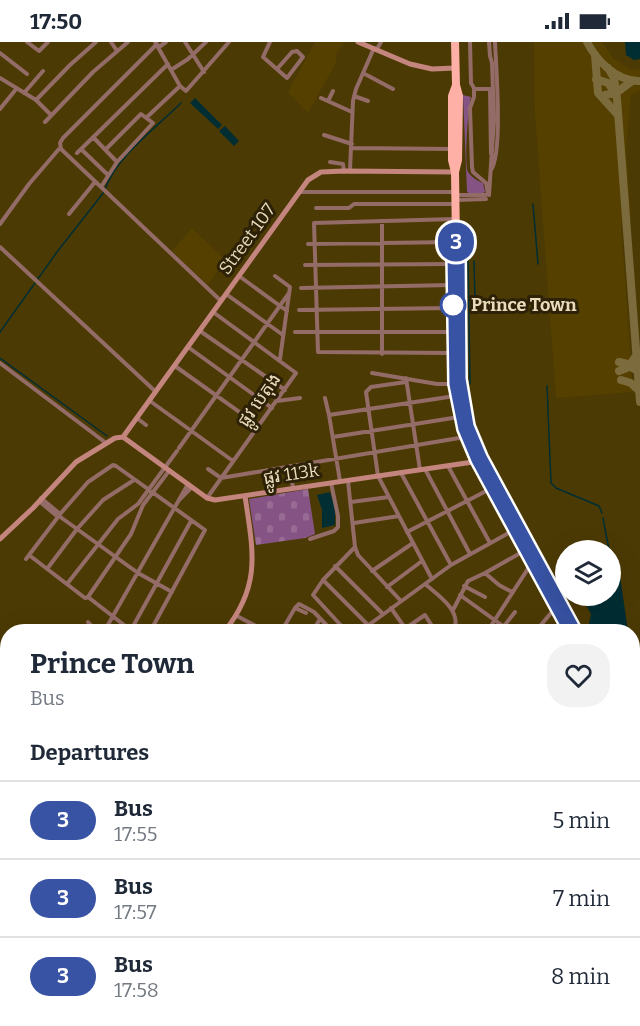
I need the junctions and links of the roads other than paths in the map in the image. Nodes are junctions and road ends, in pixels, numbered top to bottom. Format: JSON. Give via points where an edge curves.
{"nodes":[{"id":1,"x":27,"y":42,"type":"edge"},
{"id":2,"x":48,"y":42,"type":"edge"},
{"id":3,"x":96,"y":42,"type":"edge"},
{"id":4,"x":111,"y":42,"type":"edge"},
{"id":5,"x":128,"y":42,"type":"edge"},
{"id":6,"x":166,"y":42,"type":"edge"},
{"id":7,"x":185,"y":42,"type":"edge"},
{"id":8,"x":206,"y":42,"type":"edge"},
{"id":9,"x":229,"y":42,"type":"edge"},
{"id":10,"x":270,"y":42,"type":"edge"},
{"id":11,"x":358,"y":42,"type":"edge"},
{"id":12,"x":381,"y":42,"type":"edge"},
{"id":13,"x":455,"y":42,"type":"edge"},
{"id":14,"x":470,"y":42,"type":"edge"},
{"id":15,"x":489,"y":42,"type":"edge"},
{"id":16,"x":495,"y":42,"type":"edge"},
{"id":17,"x":367,"y":44,"type":"edge"},
{"id":18,"x":157,"y":45,"type":"edge"},
{"id":19,"x":375,"y":49,"type":"junction"},
{"id":20,"x":117,"y":51,"type":"junction"},
{"id":21,"x":0,"y":52,"type":"edge"},
{"id":22,"x":193,"y":55,"type":"junction"},
{"id":23,"x":168,"y":64,"type":"junction"},
{"id":24,"x":455,"y":68,"type":"junction"},
{"id":25,"x":277,"y":69,"type":"junction"},
{"id":26,"x":171,"y":70,"type":"junction"},
{"id":27,"x":43,"y":71,"type":"dead end"},
{"id":28,"x":204,"y":72,"type":"junction"},
{"id":29,"x":363,"y":73,"type":"junction"},
{"id":30,"x":27,"y":74,"type":"dead end"},
{"id":31,"x":0,"y":78,"type":"edge"},
{"id":32,"x":456,"y":85,"type":"junction"},
{"id":33,"x":180,"y":86,"type":"junction"},
{"id":34,"x":17,"y":88,"type":"junction"},
{"id":35,"x":393,"y":88,"type":"dead end"},
{"id":36,"x":474,"y":89,"type":"junction"},
{"id":37,"x":333,"y":91,"type":"dead end"},
{"id":38,"x":24,"y":93,"type":"junction"},
{"id":39,"x":354,"y":96,"type":"junction"},
{"id":40,"x":321,"y":98,"type":"dead end"},
{"id":41,"x":36,"y":100,"type":"junction"},
{"id":42,"x":328,"y":101,"type":"junction"},
{"id":43,"x":368,"y":101,"type":"dead end"},
{"id":44,"x":0,"y":109,"type":"edge"},
{"id":45,"x":352,"y":112,"type":"junction"},
{"id":46,"x":51,"y":115,"type":"junction"},
{"id":47,"x":147,"y":117,"type":"junction"},
{"id":48,"x":45,"y":123,"type":"dead end"},
{"id":49,"x":324,"y":135,"type":"dead end"},
{"id":50,"x":93,"y":137,"type":"junction"},
{"id":51,"x":495,"y":142,"type":"junction"},
{"id":52,"x":352,"y":146,"type":"junction"},
{"id":53,"x":61,"y":149,"type":"junction"},
{"id":54,"x":81,"y":149,"type":"junction"},
{"id":55,"x":106,"y":149,"type":"junction"},
{"id":56,"x":452,"y":149,"type":"junction"},
{"id":57,"x":77,"y":153,"type":"dead end"},
{"id":58,"x":492,"y":158,"type":"junction"},
{"id":59,"x":117,"y":162,"type":"junction"},
{"id":60,"x":330,"y":162,"type":"dead end"},
{"id":61,"x":347,"y":170,"type":"junction"},
{"id":62,"x":490,"y":171,"type":"junction"},
{"id":63,"x":455,"y":172,"type":"junction"},
{"id":64,"x":108,"y":175,"type":"junction"},
{"id":65,"x":95,"y":182,"type":"junction"},
{"id":66,"x":102,"y":188,"type":"junction"},
{"id":67,"x":300,"y":192,"type":"junction"},
{"id":68,"x":487,"y":196,"type":"junction"},
{"id":69,"x":455,"y":198,"type":"junction"},
{"id":70,"x":316,"y":208,"type":"dead end"},
{"id":71,"x":69,"y":214,"type":"dead end"},
{"id":72,"x":455,"y":219,"type":"junction"},
{"id":73,"x":382,"y":221,"type":"junction"},
{"id":74,"x":0,"y":224,"type":"edge"},
{"id":75,"x":456,"y":242,"type":"junction"},
{"id":76,"x":381,"y":243,"type":"junction"},
{"id":77,"x":308,"y":244,"type":"dead end"},
{"id":78,"x":314,"y":244,"type":"junction"},
{"id":79,"x":0,"y":247,"type":"edge"},
{"id":80,"x":381,"y":264,"type":"junction"},
{"id":81,"x":452,"y":264,"type":"junction"},
{"id":82,"x":305,"y":265,"type":"dead end"},
{"id":83,"x":315,"y":265,"type":"junction"},
{"id":84,"x":239,"y":276,"type":"junction"},
{"id":85,"x":275,"y":276,"type":"dead end"},
{"id":86,"x":453,"y":285,"type":"junction"},
{"id":87,"x":381,"y":286,"type":"junction"},
{"id":88,"x":316,"y":287,"type":"junction"},
{"id":89,"x":301,"y":288,"type":"dead end"},
{"id":90,"x":289,"y":293,"type":"junction"},
{"id":91,"x":226,"y":294,"type":"junction"},
{"id":92,"x":221,"y":301,"type":"junction"},
{"id":93,"x":280,"y":306,"type":"junction"},
{"id":94,"x":381,"y":308,"type":"junction"},
{"id":95,"x":453,"y":308,"type":"junction"},
{"id":96,"x":298,"y":310,"type":"dead end"},
{"id":97,"x":317,"y":310,"type":"junction"},
{"id":98,"x":287,"y":311,"type":"junction"},
{"id":99,"x":213,"y":312,"type":"junction"},
{"id":100,"x":267,"y":324,"type":"junction"},
{"id":101,"x":200,"y":331,"type":"junction"},
{"id":102,"x":295,"y":332,"type":"dead end"},
{"id":103,"x":318,"y":332,"type":"junction"},
{"id":104,"x":381,"y":332,"type":"junction"},
{"id":105,"x":457,"y":332,"type":"junction"},
{"id":106,"x":283,"y":335,"type":"junction"},
{"id":107,"x":254,"y":342,"type":"junction"},
{"id":108,"x":188,"y":347,"type":"junction"},
{"id":109,"x":457,"y":353,"type":"junction"},
{"id":110,"x":382,"y":354,"type":"junction"},
{"id":111,"x":280,"y":359,"type":"junction"},
{"id":112,"x":241,"y":360,"type":"junction"},
{"id":113,"x":0,"y":363,"type":"edge"},
{"id":114,"x":175,"y":366,"type":"junction"},
{"id":115,"x":372,"y":373,"type":"dead end"},
{"id":116,"x":229,"y":377,"type":"junction"},
{"id":117,"x":406,"y":380,"type":"junction"},
{"id":118,"x":458,"y":384,"type":"junction"},
{"id":119,"x":285,"y":390,"type":"junction"},
{"id":120,"x":156,"y":392,"type":"junction"},
{"id":121,"x":216,"y":395,"type":"junction"},
{"id":122,"x":456,"y":396,"type":"junction"},
{"id":123,"x":300,"y":398,"type":"dead end"},
{"id":124,"x":325,"y":398,"type":"dead end"},
{"id":125,"x":150,"y":400,"type":"junction"},
{"id":126,"x":277,"y":401,"type":"junction"},
{"id":127,"x":410,"y":403,"type":"junction"},
{"id":128,"x":272,"y":408,"type":"junction"},
{"id":129,"x":369,"y":410,"type":"junction"},
{"id":130,"x":329,"y":416,"type":"junction"},
{"id":131,"x":460,"y":417,"type":"junction"},
{"id":132,"x":138,"y":419,"type":"junction"},
{"id":133,"x":146,"y":425,"type":"dead end"},
{"id":134,"x":413,"y":425,"type":"junction"},
{"id":135,"x":259,"y":426,"type":"junction"},
{"id":136,"x":191,"y":430,"type":"junction"},
{"id":137,"x":372,"y":431,"type":"junction"},
{"id":138,"x":469,"y":436,"type":"junction"},
{"id":139,"x":123,"y":437,"type":"junction"},
{"id":140,"x":333,"y":437,"type":"junction"},
{"id":141,"x":106,"y":443,"type":"junction"},
{"id":142,"x":416,"y":446,"type":"junction"},
{"id":143,"x":376,"y":453,"type":"junction"},
{"id":144,"x":337,"y":459,"type":"junction"},
{"id":145,"x":479,"y":459,"type":"junction"},
{"id":146,"x":233,"y":461,"type":"junction"},
{"id":147,"x":290,"y":466,"type":"junction"},
{"id":148,"x":448,"y":466,"type":"junction"},
{"id":149,"x":167,"y":469,"type":"junction"},
{"id":150,"x":208,"y":469,"type":"dead end"},
{"id":151,"x":422,"y":470,"type":"junction"},
{"id":152,"x":401,"y":473,"type":"junction"},
{"id":153,"x":378,"y":476,"type":"junction"},
{"id":154,"x":221,"y":478,"type":"junction"},
{"id":155,"x":134,"y":480,"type":"junction"},
{"id":156,"x":348,"y":481,"type":"junction"},
{"id":157,"x":340,"y":482,"type":"junction"},
{"id":158,"x":331,"y":483,"type":"junction"},
{"id":159,"x":190,"y":486,"type":"junction"},
{"id":160,"x":494,"y":486,"type":"junction"},
{"id":161,"x":293,"y":489,"type":"junction"},
{"id":162,"x":150,"y":492,"type":"junction"},
{"id":163,"x":245,"y":496,"type":"junction"},
{"id":164,"x":389,"y":497,"type":"junction"},
{"id":165,"x":207,"y":498,"type":"junction"},
{"id":166,"x":40,"y":500,"type":"junction"},
{"id":167,"x":467,"y":501,"type":"junction"},
{"id":168,"x":351,"y":502,"type":"junction"},
{"id":169,"x":173,"y":508,"type":"junction"},
{"id":170,"x":132,"y":509,"type":"junction"},
{"id":171,"x":447,"y":511,"type":"junction"},
{"id":172,"x":139,"y":514,"type":"junction"},
{"id":173,"x":59,"y":515,"type":"junction"},
{"id":174,"x":399,"y":516,"type":"junction"},
{"id":175,"x":428,"y":521,"type":"junction"},
{"id":176,"x":191,"y":522,"type":"junction"},
{"id":177,"x":354,"y":523,"type":"junction"},
{"id":178,"x":517,"y":528,"type":"junction"},
{"id":179,"x":77,"y":529,"type":"junction"},
{"id":180,"x":407,"y":532,"type":"junction"},
{"id":181,"x":0,"y":539,"type":"edge"},
{"id":182,"x":310,"y":539,"type":"dead end"},
{"id":183,"x":413,"y":543,"type":"junction"},
{"id":184,"x":490,"y":543,"type":"junction"},
{"id":185,"x":97,"y":544,"type":"junction"},
{"id":186,"x":355,"y":547,"type":"junction"},
{"id":187,"x":525,"y":550,"type":"junction"},
{"id":188,"x":470,"y":554,"type":"junction"},
{"id":189,"x":116,"y":558,"type":"junction"},
{"id":190,"x":422,"y":561,"type":"junction"},
{"id":191,"x":535,"y":562,"type":"junction"},
{"id":192,"x":451,"y":565,"type":"junction"},
{"id":193,"x":335,"y":566,"type":"junction"},
{"id":194,"x":47,"y":569,"type":"junction"},
{"id":195,"x":372,"y":571,"type":"junction"},
{"id":196,"x":138,"y":573,"type":"junction"},
{"id":197,"x":485,"y":573,"type":"junction"},
{"id":198,"x":432,"y":579,"type":"junction"},
{"id":199,"x":322,"y":580,"type":"junction"},
{"id":200,"x":67,"y":584,"type":"junction"},
{"id":201,"x":156,"y":584,"type":"junction"},
{"id":202,"x":425,"y":584,"type":"junction"},
{"id":203,"x":464,"y":586,"type":"junction"},
{"id":204,"x":387,"y":587,"type":"junction"},
{"id":205,"x":172,"y":592,"type":"junction"},
{"id":206,"x":512,"y":592,"type":"junction"},
{"id":207,"x":460,"y":595,"type":"junction"},
{"id":208,"x":88,"y":597,"type":"junction"},
{"id":209,"x":485,"y":597,"type":"dead end"},
{"id":210,"x":401,"y":602,"type":"junction"},
{"id":211,"x":556,"y":607,"type":"junction"},
{"id":212,"x":296,"y":608,"type":"junction"},
{"id":213,"x":391,"y":608,"type":"junction"},
{"id":214,"x":453,"y":610,"type":"junction"},
{"id":215,"x":515,"y":612,"type":"dead end"},
{"id":216,"x":306,"y":613,"type":"dead end"},
{"id":217,"x":383,"y":614,"type":"junction"},
{"id":218,"x":113,"y":616,"type":"junction"},
{"id":219,"x":237,"y":616,"type":"junction"},
{"id":220,"x":320,"y":619,"type":"junction"},
{"id":221,"x":496,"y":620,"type":"junction"},
{"id":222,"x":108,"y":624,"type":"edge"},
{"id":223,"x":123,"y":624,"type":"edge"},
{"id":224,"x":136,"y":624,"type":"edge"},
{"id":225,"x":154,"y":624,"type":"edge"},
{"id":226,"x":230,"y":624,"type":"edge"},
{"id":227,"x":252,"y":624,"type":"edge"},
{"id":228,"x":285,"y":624,"type":"edge"},
{"id":229,"x":317,"y":624,"type":"edge"},
{"id":230,"x":325,"y":624,"type":"edge"},
{"id":231,"x":339,"y":624,"type":"edge"},
{"id":232,"x":367,"y":624,"type":"edge"},
{"id":233,"x":369,"y":624,"type":"edge"},
{"id":234,"x":402,"y":624,"type":"edge"},
{"id":235,"x":412,"y":624,"type":"edge"},
{"id":236,"x":431,"y":624,"type":"edge"},
{"id":237,"x":454,"y":624,"type":"edge"},
{"id":238,"x":493,"y":624,"type":"edge"},
{"id":239,"x":501,"y":624,"type":"edge"},
{"id":240,"x":506,"y":624,"type":"edge"},
{"id":241,"x":542,"y":624,"type":"edge"},
{"id":242,"x":565,"y":624,"type":"edge"},
{"id":243,"x":572,"y":624,"type":"edge"}],
"edges":[{"from":1,"to":2,"type":"street","via":[[39,51]]},
{"from":3,"to":41,"type":"street"},
{"from":4,"to":20,"type":"street"},
{"from":5,"to":20,"type":"street"},
{"from":6,"to":18,"type":"street"},
{"from":7,"to":22,"type":"street"},
{"from":8,"to":22,"type":"street"},
{"from":9,"to":28,"type":"street"},
{"from":10,"to":25,"type":"street","via":[[263,57]]},
{"from":11,"to":17,"type":"street"},
{"from":12,"to":19,"type":"street"},
{"from":13,"to":24,"type":"highway"},
{"from":14,"to":36,"type":"street"},
{"from":15,"to":51,"type":"street"},
{"from":16,"to":51,"type":"street"},
{"from":17,"to":19,"type":"street"},
{"from":18,"to":23,"type":"street"},
{"from":18,"to":53,"type":"street","via":[[63,138]]},
{"from":19,"to":24,"type":"street","via":[[410,64],[432,69]]},
{"from":19,"to":29,"type":"street"},
{"from":20,"to":46,"type":"street"},
{"from":21,"to":30,"type":"street"},
{"from":22,"to":26,"type":"street"},
{"from":22,"to":28,"type":"street"},
{"from":23,"to":26,"type":"street"},
{"from":23,"to":50,"type":"street"},
{"from":24,"to":32,"type":"highway"},
{"from":25,"to":25,"type":"street","via":[[288,78],[303,57],[292,52]]},
{"from":26,"to":33,"type":"street"},
{"from":27,"to":38,"type":"street"},
{"from":28,"to":33,"type":"street","via":[[186,91]]},
{"from":29,"to":35,"type":"street"},
{"from":29,"to":39,"type":"street"},
{"from":31,"to":34,"type":"street"},
{"from":32,"to":56,"type":"highway","via":[[452,96]]},
{"from":32,"to":63,"type":"highway","via":[[459,96]]},
{"from":33,"to":47,"type":"street"},
{"from":34,"to":38,"type":"street"},
{"from":34,"to":44,"type":"street"},
{"from":36,"to":58,"type":"street","via":[[489,89]]},
{"from":36,"to":68,"type":"street","via":[[472,167],[486,183]]},
{"from":37,"to":42,"type":"street"},
{"from":38,"to":41,"type":"street"},
{"from":39,"to":43,"type":"street"},
{"from":39,"to":45,"type":"street"},
{"from":40,"to":42,"type":"street"},
{"from":41,"to":46,"type":"street"},
{"from":42,"to":45,"type":"street"},
{"from":45,"to":52,"type":"street"},
{"from":46,"to":48,"type":"street"},
{"from":47,"to":55,"type":"street","via":[[140,114]]},
{"from":47,"to":59,"type":"street","via":[[152,124]]},
{"from":49,"to":52,"type":"street"},
{"from":50,"to":54,"type":"street"},
{"from":50,"to":55,"type":"street"},
{"from":51,"to":58,"type":"street"},
{"from":51,"to":62,"type":"street","via":[[495,162]]},
{"from":52,"to":56,"type":"street"},
{"from":52,"to":61,"type":"street"},
{"from":53,"to":65,"type":"street"},
{"from":53,"to":74,"type":"street"},
{"from":54,"to":57,"type":"street"},
{"from":54,"to":64,"type":"street"},
{"from":55,"to":59,"type":"street"},
{"from":56,"to":63,"type":"highway"},
{"from":58,"to":62,"type":"street"},
{"from":59,"to":64,"type":"street"},
{"from":60,"to":61,"type":"street","via":[[343,164]]},
{"from":61,"to":63,"type":"street","name":"Street 107"},
{"from":61,"to":67,"type":"street","name":"Street 107","via":[[321,172],[308,180]]},
{"from":62,"to":68,"type":"street"},
{"from":63,"to":69,"type":"highway"},
{"from":64,"to":66,"type":"street"},
{"from":65,"to":66,"type":"street"},
{"from":65,"to":71,"type":"street"},
{"from":66,"to":92,"type":"street"},
{"from":67,"to":69,"type":"street"},
{"from":67,"to":84,"type":"street","name":"Street 107"},
{"from":68,"to":69,"type":"street"},
{"from":69,"to":70,"type":"street"},
{"from":69,"to":72,"type":"highway"},
{"from":72,"to":73,"type":"street"},
{"from":72,"to":75,"type":"highway"},
{"from":73,"to":76,"type":"street"},
{"from":73,"to":78,"type":"street","via":[[315,221]]},
{"from":75,"to":76,"type":"street"},
{"from":75,"to":81,"type":"highway"},
{"from":75,"to":105,"type":"highway","via":[[460,254]]},
{"from":76,"to":78,"type":"street"},
{"from":76,"to":80,"type":"street"},
{"from":77,"to":78,"type":"street"},
{"from":78,"to":83,"type":"street"},
{"from":79,"to":120,"type":"street"},
{"from":80,"to":81,"type":"street"},
{"from":80,"to":83,"type":"street"},
{"from":80,"to":87,"type":"street"},
{"from":81,"to":86,"type":"highway"},
{"from":82,"to":83,"type":"street"},
{"from":83,"to":88,"type":"street"},
{"from":84,"to":91,"type":"street","name":"Street 107"},
{"from":84,"to":93,"type":"street"},
{"from":85,"to":90,"type":"street","via":[[288,285]]},
{"from":86,"to":87,"type":"street"},
{"from":86,"to":95,"type":"highway"},
{"from":87,"to":88,"type":"street"},
{"from":87,"to":94,"type":"street"},
{"from":88,"to":89,"type":"street"},
{"from":88,"to":97,"type":"street"},
{"from":90,"to":93,"type":"street"},
{"from":90,"to":98,"type":"street"},
{"from":91,"to":92,"type":"street","name":"Street 107"},
{"from":91,"to":100,"type":"street"},
{"from":92,"to":99,"type":"street","name":"Street 107"},
{"from":93,"to":98,"type":"street"},
{"from":93,"to":100,"type":"street"},
{"from":94,"to":95,"type":"street"},
{"from":94,"to":97,"type":"street"},
{"from":94,"to":104,"type":"street"},
{"from":95,"to":105,"type":"highway"},
{"from":96,"to":97,"type":"street"},
{"from":97,"to":103,"type":"street"},
{"from":98,"to":106,"type":"street"},
{"from":99,"to":101,"type":"street","name":"Street 107"},
{"from":99,"to":107,"type":"street","name":"ផ្លូវ បេតុង"},
{"from":100,"to":106,"type":"street"},
{"from":100,"to":107,"type":"street"},
{"from":101,"to":108,"type":"street","name":"Street 107"},
{"from":101,"to":112,"type":"street"},
{"from":102,"to":103,"type":"street"},
{"from":103,"to":104,"type":"street"},
{"from":103,"to":110,"type":"street","via":[[318,352]]},
{"from":104,"to":105,"type":"street"},
{"from":104,"to":110,"type":"street"},
{"from":105,"to":109,"type":"highway"},
{"from":106,"to":111,"type":"street"},
{"from":107,"to":111,"type":"street","name":"ផ្លូវ បេតុង"},
{"from":107,"to":112,"type":"street"},
{"from":108,"to":114,"type":"street","name":"Street 107"},
{"from":108,"to":116,"type":"street"},
{"from":109,"to":110,"type":"street"},
{"from":109,"to":118,"type":"highway"},
{"from":111,"to":119,"type":"street","name":"ផ្លូវ បេតុង","via":[[296,373]]},
{"from":112,"to":116,"type":"street"},
{"from":112,"to":119,"type":"street"},
{"from":113,"to":141,"type":"street"},
{"from":114,"to":120,"type":"street","name":"Street 107"},
{"from":114,"to":121,"type":"street"},
{"from":115,"to":117,"type":"street"},
{"from":116,"to":121,"type":"street"},
{"from":116,"to":128,"type":"street"},
{"from":117,"to":118,"type":"street"},
{"from":117,"to":127,"type":"street"},
{"from":117,"to":129,"type":"street","via":[[368,389]]},
{"from":118,"to":122,"type":"highway"},
{"from":118,"to":138,"type":"highway"},
{"from":119,"to":126,"type":"street","name":"ផ្លូវ បេតុង"},
{"from":120,"to":125,"type":"street","name":"Street 107"},
{"from":121,"to":135,"type":"street"},
{"from":121,"to":136,"type":"street"},
{"from":122,"to":127,"type":"street"},
{"from":122,"to":131,"type":"highway"},
{"from":123,"to":126,"type":"street"},
{"from":124,"to":130,"type":"street"},
{"from":125,"to":132,"type":"street","name":"Street 107"},
{"from":125,"to":136,"type":"street"},
{"from":126,"to":128,"type":"street","name":"ផ្លូវ បេតុង"},
{"from":127,"to":129,"type":"street"},
{"from":127,"to":134,"type":"street"},
{"from":128,"to":135,"type":"street","name":"ផ្លូវ បេតុង"},
{"from":129,"to":130,"type":"street"},
{"from":129,"to":137,"type":"street"},
{"from":130,"to":140,"type":"street"},
{"from":131,"to":134,"type":"street"},
{"from":131,"to":138,"type":"highway"},
{"from":132,"to":133,"type":"street"},
{"from":132,"to":139,"type":"street","name":"Street 107"},
{"from":134,"to":137,"type":"street"},
{"from":134,"to":142,"type":"street"},
{"from":135,"to":146,"type":"street","name":"ផ្លូវ បេតុង"},
{"from":136,"to":146,"type":"street"},
{"from":136,"to":149,"type":"street"},
{"from":137,"to":140,"type":"street"},
{"from":137,"to":143,"type":"street"},
{"from":138,"to":142,"type":"street"},
{"from":138,"to":145,"type":"highway"},
{"from":139,"to":141,"type":"street"},
{"from":139,"to":149,"type":"street"},
{"from":140,"to":144,"type":"street"},
{"from":141,"to":166,"type":"street","via":[[70,466]]},
{"from":142,"to":143,"type":"street"},
{"from":142,"to":151,"type":"street"},
{"from":143,"to":144,"type":"street"},
{"from":143,"to":153,"type":"street"},
{"from":144,"to":147,"type":"street"},
{"from":144,"to":157,"type":"street"},
{"from":145,"to":148,"type":"street","name":"ផ្លូវ 113k"},
{"from":145,"to":160,"type":"highway"},
{"from":146,"to":154,"type":"street","name":"ផ្លូវ បេតុង"},
{"from":147,"to":154,"type":"street"},
{"from":147,"to":161,"type":"street"},
{"from":148,"to":151,"type":"street","name":"ផ្លូវ 113k"},
{"from":148,"to":167,"type":"street"},
{"from":149,"to":159,"type":"street"},
{"from":149,"to":162,"type":"street"},
{"from":150,"to":154,"type":"street"},
{"from":151,"to":152,"type":"street","name":"ផ្លូវ 113k"},
{"from":151,"to":171,"type":"street"},
{"from":152,"to":153,"type":"street","name":"ផ្លូវ 113k"},
{"from":152,"to":175,"type":"street"},
{"from":153,"to":156,"type":"street","name":"ផ្លូវ 113k"},
{"from":153,"to":164,"type":"street"},
{"from":154,"to":165,"type":"street","name":"ផ្លូវ បេតុង"},
{"from":155,"to":162,"type":"street"},
{"from":155,"to":173,"type":"street","via":[[112,465],[88,482]]},
{"from":155,"to":179,"type":"street","via":[[103,500]]},
{"from":156,"to":157,"type":"street","name":"ផ្លូវ 113k"},
{"from":156,"to":168,"type":"street"},
{"from":157,"to":158,"type":"street","name":"ផ្លូវ 113k"},
{"from":158,"to":161,"type":"street","name":"ផ្លូវ 113k"},
{"from":158,"to":182,"type":"street","via":[[338,527]]},
{"from":159,"to":165,"type":"street"},
{"from":159,"to":169,"type":"street"},
{"from":160,"to":167,"type":"street"},
{"from":160,"to":178,"type":"highway"},
{"from":161,"to":163,"type":"street","name":"ផ្លូវ 113k"},
{"from":162,"to":169,"type":"street"},
{"from":162,"to":170,"type":"street"},
{"from":162,"to":172,"type":"street"},
{"from":163,"to":165,"type":"street","name":"ផ្លូវ 113k"},
{"from":163,"to":219,"type":"street","via":[[253,565],[250,586]]},
{"from":164,"to":168,"type":"street"},
{"from":164,"to":174,"type":"street"},
{"from":166,"to":173,"type":"street"},
{"from":166,"to":181,"type":"street"},
{"from":167,"to":171,"type":"street"},
{"from":167,"to":184,"type":"street"},
{"from":168,"to":177,"type":"street"},
{"from":169,"to":176,"type":"street"},
{"from":169,"to":196,"type":"street"},
{"from":170,"to":172,"type":"street"},
{"from":170,"to":185,"type":"street"},
{"from":171,"to":175,"type":"street"},
{"from":171,"to":188,"type":"street"},
{"from":172,"to":189,"type":"street"},
{"from":173,"to":179,"type":"street"},
{"from":173,"to":194,"type":"street","via":[[27,557]]},
{"from":174,"to":177,"type":"street"},
{"from":174,"to":180,"type":"street"},
{"from":175,"to":180,"type":"street"},
{"from":175,"to":192,"type":"street"},
{"from":176,"to":201,"type":"street"},
{"from":176,"to":205,"type":"street","via":[[205,530]]},
{"from":177,"to":186,"type":"street"},
{"from":178,"to":184,"type":"street"},
{"from":178,"to":187,"type":"highway"},
{"from":178,"to":191,"type":"highway"},
{"from":179,"to":185,"type":"street"},
{"from":179,"to":194,"type":"street"},
{"from":180,"to":183,"type":"street"},
{"from":183,"to":190,"type":"street"},
{"from":183,"to":195,"type":"street"},
{"from":184,"to":188,"type":"street"},
{"from":185,"to":189,"type":"street"},
{"from":185,"to":200,"type":"street"},
{"from":186,"to":193,"type":"street"},
{"from":186,"to":195,"type":"street"},
{"from":187,"to":191,"type":"highway"},
{"from":187,"to":197,"type":"street"},
{"from":188,"to":192,"type":"street"},
{"from":189,"to":196,"type":"street"},
{"from":189,"to":208,"type":"street"},
{"from":190,"to":198,"type":"street"},
{"from":190,"to":204,"type":"street"},
{"from":191,"to":206,"type":"street"},
{"from":191,"to":211,"type":"highway"},
{"from":191,"to":243,"type":"highway"},
{"from":192,"to":198,"type":"street"},
{"from":193,"to":199,"type":"street"},
{"from":193,"to":217,"type":"street"},
{"from":194,"to":200,"type":"street"},
{"from":195,"to":204,"type":"street"},
{"from":196,"to":201,"type":"street"},
{"from":196,"to":218,"type":"street"},
{"from":197,"to":203,"type":"street","via":[[471,578]]},
{"from":197,"to":206,"type":"street"},
{"from":198,"to":202,"type":"street"},
{"from":199,"to":231,"type":"street","via":[[313,597]]},
{"from":199,"to":232,"type":"street"},
{"from":200,"to":208,"type":"street"},
{"from":201,"to":205,"type":"street"},
{"from":201,"to":224,"type":"street"},
{"from":202,"to":210,"type":"street"},
{"from":202,"to":214,"type":"street"},
{"from":203,"to":207,"type":"street"},
{"from":203,"to":209,"type":"street"},
{"from":204,"to":210,"type":"street"},
{"from":205,"to":225,"type":"street"},
{"from":206,"to":221,"type":"street"},
{"from":207,"to":214,"type":"street"},
{"from":207,"to":221,"type":"street"},
{"from":208,"to":218,"type":"street"},
{"from":210,"to":213,"type":"street"},
{"from":211,"to":241,"type":"street"},
{"from":211,"to":242,"type":"highway"},
{"from":212,"to":216,"type":"street"},
{"from":212,"to":220,"type":"street","via":[[301,605]]},
{"from":212,"to":228,"type":"street"},
{"from":213,"to":217,"type":"street"},
{"from":213,"to":234,"type":"street"},
{"from":214,"to":237,"type":"street"},
{"from":215,"to":240,"type":"street"},
{"from":217,"to":233,"type":"street"},
{"from":218,"to":222,"type":"street"},
{"from":218,"to":223,"type":"street"},
{"from":219,"to":226,"type":"street"},
{"from":219,"to":227,"type":"street"},
{"from":220,"to":229,"type":"street"},
{"from":220,"to":230,"type":"street"},
{"from":221,"to":238,"type":"street"},
{"from":221,"to":239,"type":"street"},
{"from":235,"to":236,"type":"street","via":[[426,615]]}]}
